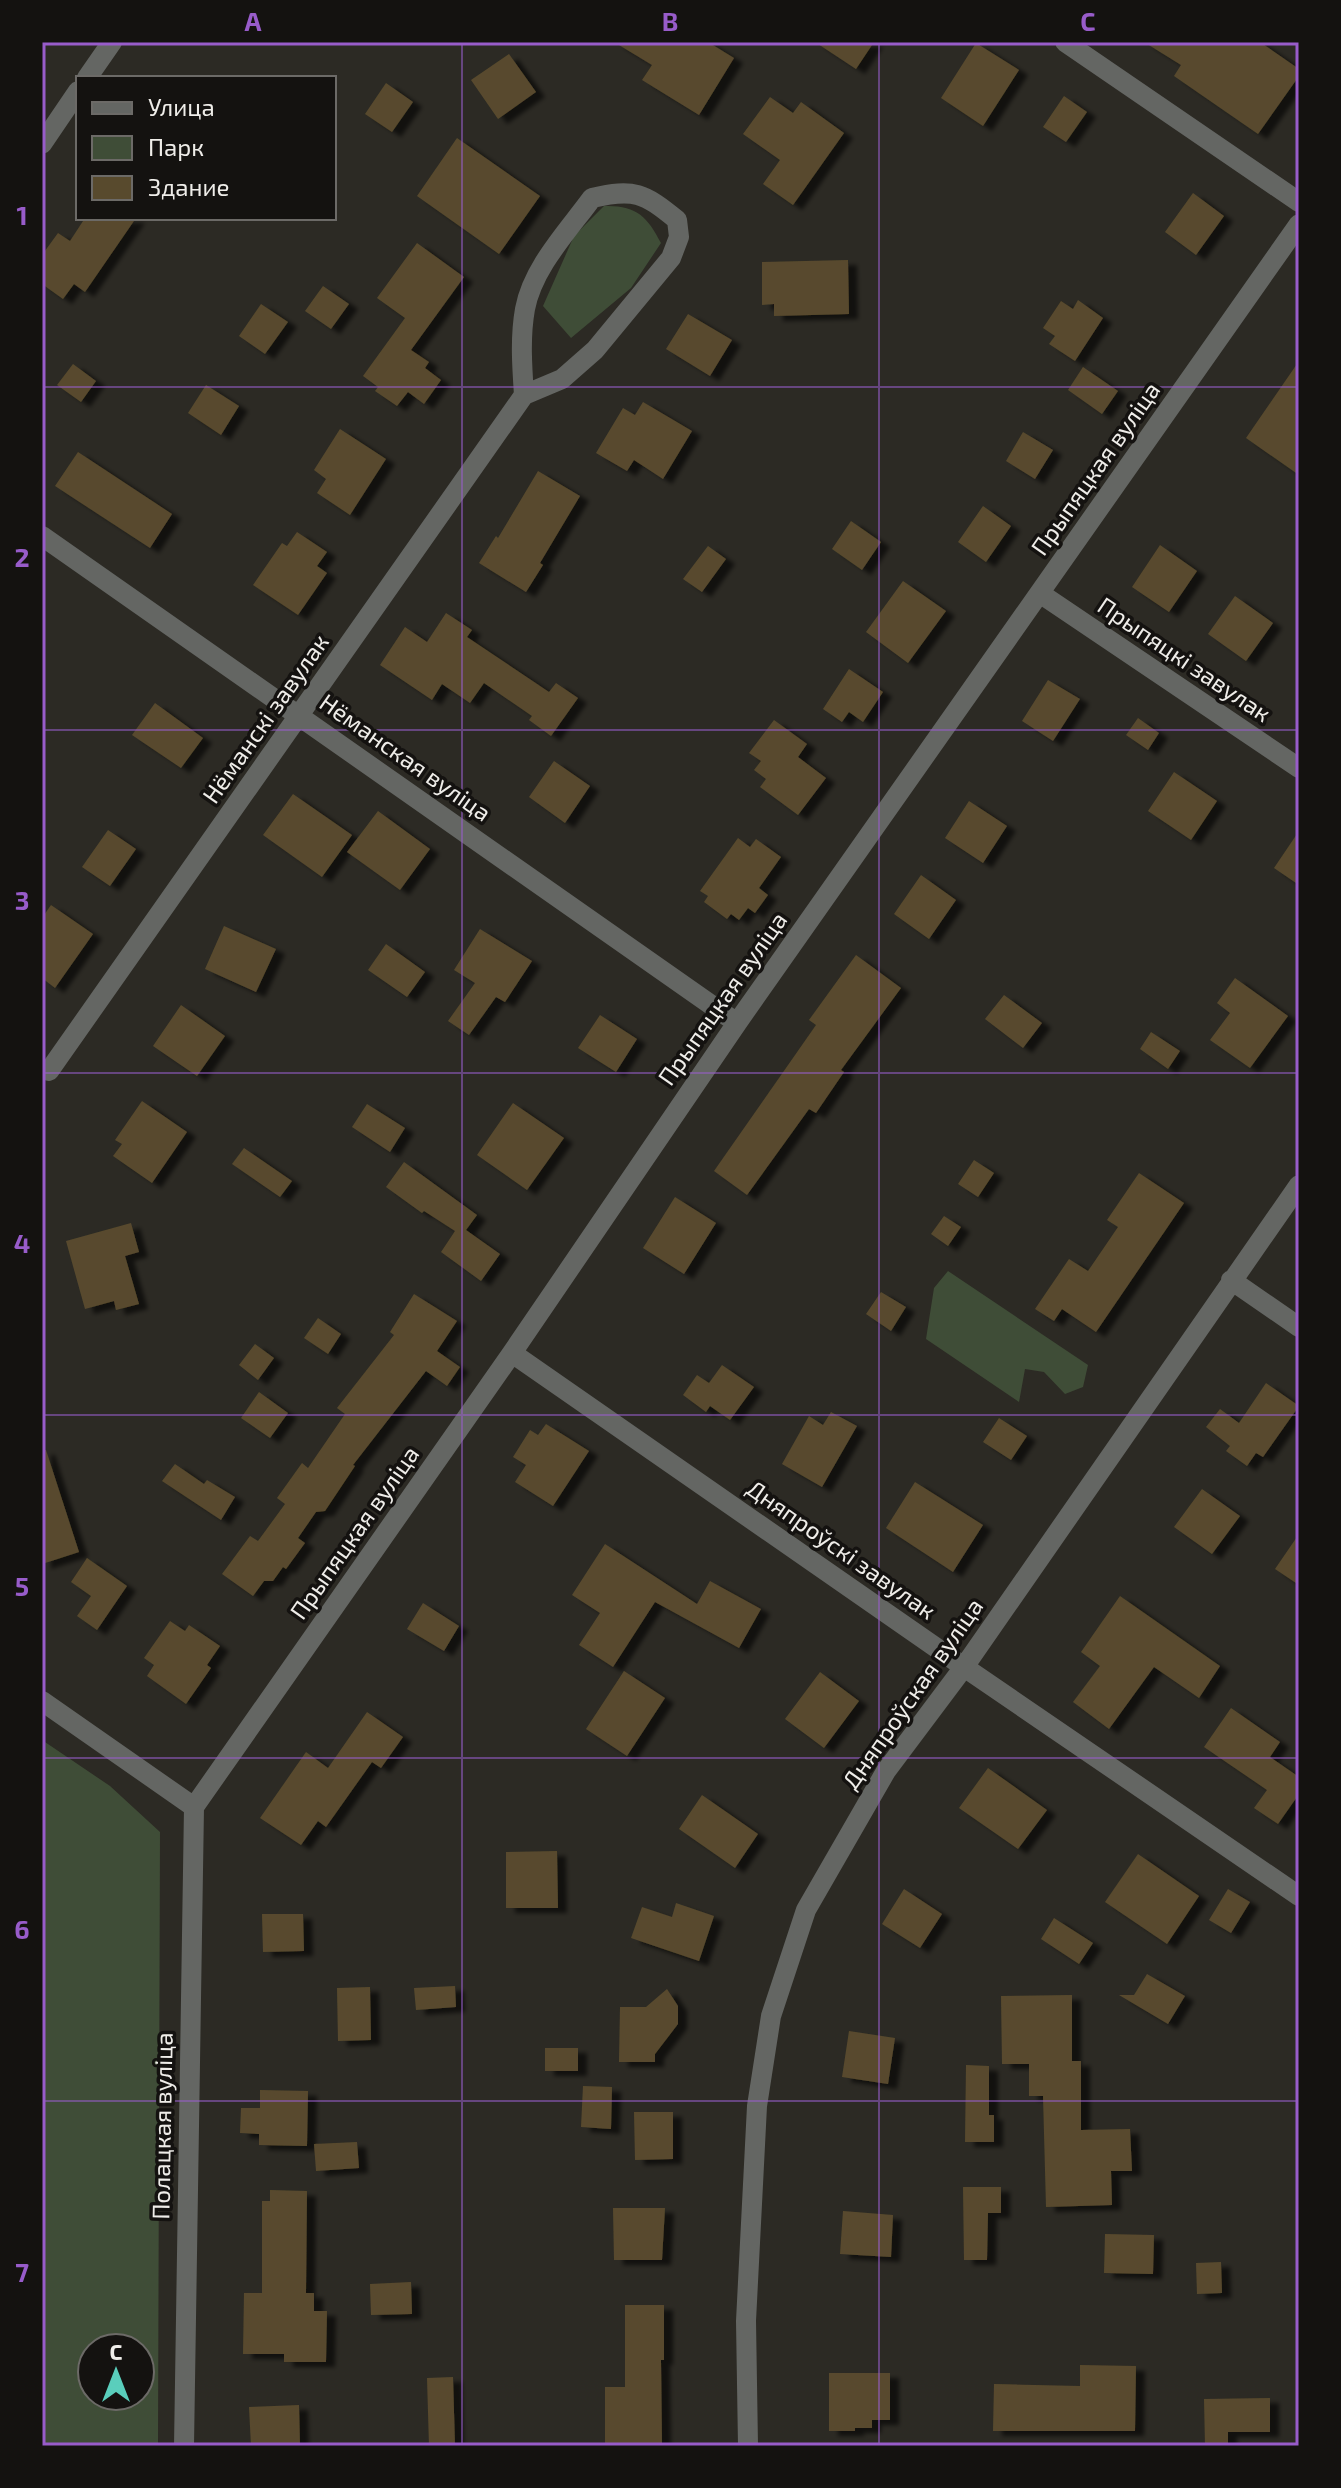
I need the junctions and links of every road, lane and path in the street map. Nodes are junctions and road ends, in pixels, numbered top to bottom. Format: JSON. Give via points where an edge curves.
{"nodes":[{"id":1,"x":112,"y":42,"type":"edge"},
{"id":2,"x":1065,"y":42,"type":"edge"},
{"id":3,"x":88,"y":76,"type":"edge"},
{"id":4,"x":76,"y":94,"type":"edge"},
{"id":5,"x":42,"y":144,"type":"edge"},
{"id":6,"x":1299,"y":202,"type":"edge"},
{"id":7,"x":1299,"y":224,"type":"edge"},
{"id":8,"x":524,"y":395,"type":"junction"},
{"id":9,"x":42,"y":536,"type":"edge"},
{"id":10,"x":1041,"y":594,"type":"junction"},
{"id":11,"x":300,"y":716,"type":"junction"},
{"id":12,"x":1299,"y":768,"type":"edge"},
{"id":13,"x":737,"y":1023,"type":"junction"},
{"id":14,"x":49,"y":1071,"type":"dead end"},
{"id":15,"x":1299,"y":1185,"type":"edge"},
{"id":16,"x":1231,"y":1280,"type":"junction"},
{"id":17,"x":1299,"y":1327,"type":"edge"},
{"id":18,"x":512,"y":1353,"type":"junction"},
{"id":19,"x":964,"y":1667,"type":"junction"},
{"id":20,"x":42,"y":1701,"type":"edge"},
{"id":21,"x":194,"y":1807,"type":"junction"},
{"id":22,"x":1299,"y":1896,"type":"edge"},
{"id":23,"x":184,"y":2446,"type":"edge"},
{"id":24,"x":748,"y":2446,"type":"edge"}],
"edges":[{"from":1,"to":3,"type":"street"},
{"from":2,"to":6,"type":"street"},
{"from":4,"to":5,"type":"street"},
{"from":7,"to":10,"type":"street","name":"Прыпяцкая вуліца"},
{"from":8,"to":8,"type":"street","via":[[562,379],[595,350],[671,258],[679,237],[677,220],[651,199],[621,191],[592,198],[539,272],[525,306]]},
{"from":8,"to":11,"type":"street","name":"Нёманскі завулак"},
{"from":9,"to":11,"type":"street","name":"Нёманская вуліца"},
{"from":10,"to":12,"type":"street","name":"Прыпяцкі завулак"},
{"from":10,"to":13,"type":"street","name":"Прыпяцкая вуліца"},
{"from":11,"to":13,"type":"street","name":"Нёманская вуліца"},
{"from":11,"to":14,"type":"street","name":"Нёманскі завулак"},
{"from":13,"to":18,"type":"street","name":"Прыпяцкая вуліца"},
{"from":15,"to":16,"type":"street","name":"Дняпроўская вуліца"},
{"from":16,"to":17,"type":"street"},
{"from":16,"to":19,"type":"street","name":"Дняпроўская вуліца"},
{"from":18,"to":19,"type":"street","name":"Дняпроўскі завулак"},
{"from":18,"to":21,"type":"street","name":"Прыпяцкая вуліца"},
{"from":19,"to":22,"type":"street","name":"Дняпроўскі завулак"},
{"from":19,"to":24,"type":"street","name":"Дняпроўская вуліца","via":[[886,1771],[806,1910],[771,2016],[757,2106],[746,2321]]},
{"from":20,"to":21,"type":"street"},
{"from":21,"to":23,"type":"street","name":"Полацкая вуліца"}]}
